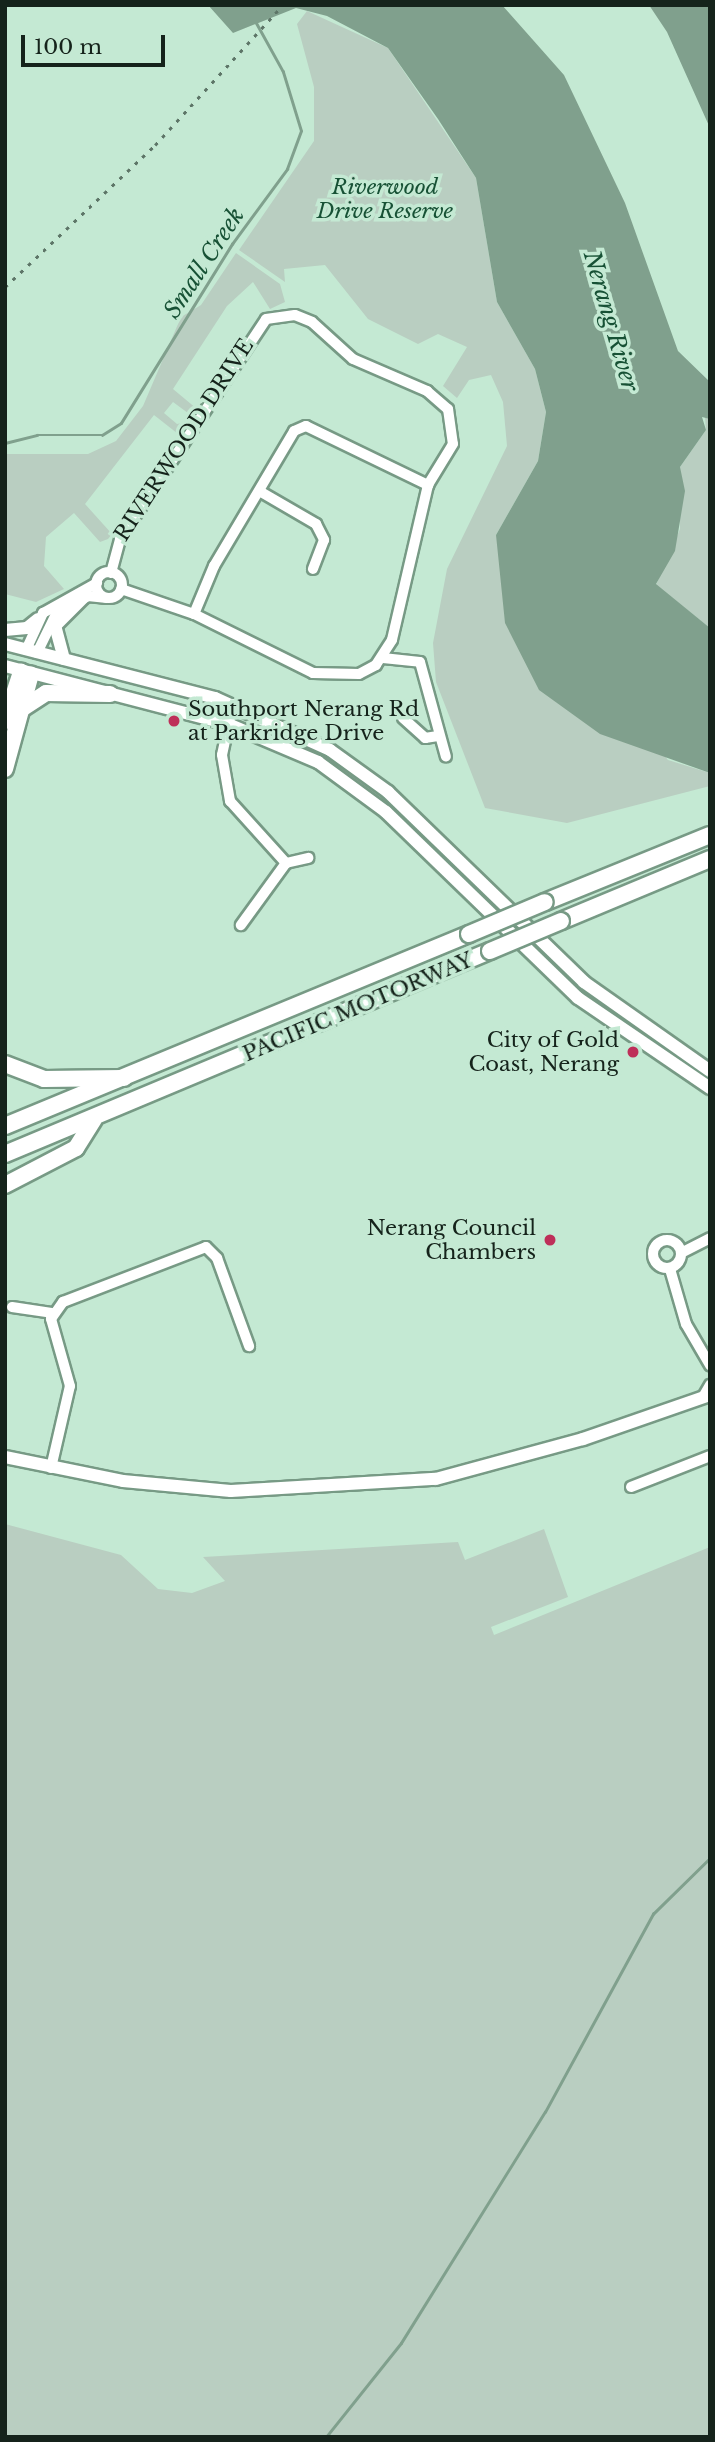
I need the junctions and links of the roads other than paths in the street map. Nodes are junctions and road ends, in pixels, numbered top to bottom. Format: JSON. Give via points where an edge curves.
{"nodes":[{"id":1,"x":428,"y":485,"type":"junction"},
{"id":2,"x":261,"y":492,"type":"junction"},
{"id":3,"x":313,"y":569,"type":"dead end"},
{"id":4,"x":111,"y":573,"type":"junction"},
{"id":5,"x":97,"y":583,"type":"junction"},
{"id":6,"x":121,"y":589,"type":"junction"},
{"id":7,"x":84,"y":597,"type":"junction"},
{"id":8,"x":107,"y":598,"type":"junction"},
{"id":9,"x":194,"y":614,"type":"junction"},
{"id":10,"x":37,"y":619,"type":"junction"},
{"id":11,"x":5,"y":630,"type":"edge"},
{"id":12,"x":5,"y":644,"type":"edge"},
{"id":13,"x":31,"y":651,"type":"junction"},
{"id":14,"x":383,"y":658,"type":"junction"},
{"id":15,"x":64,"y":659,"type":"junction"},
{"id":16,"x":5,"y":666,"type":"edge"},
{"id":17,"x":26,"y":673,"type":"junction"},
{"id":18,"x":110,"y":694,"type":"junction"},
{"id":19,"x":233,"y":704,"type":"junction"},
{"id":20,"x":23,"y":708,"type":"junction"},
{"id":21,"x":403,"y":718,"type":"dead end"},
{"id":22,"x":5,"y":720,"type":"edge"},
{"id":23,"x":228,"y":724,"type":"junction"},
{"id":24,"x":438,"y":736,"type":"junction"},
{"id":25,"x":446,"y":757,"type":"dead end"},
{"id":26,"x":5,"y":769,"type":"edge"},
{"id":27,"x":710,"y":835,"type":"edge"},
{"id":28,"x":308,"y":858,"type":"dead end"},
{"id":29,"x":710,"y":859,"type":"edge"},
{"id":30,"x":286,"y":863,"type":"junction"},
{"id":31,"x":242,"y":925,"type":"dead end"},
{"id":32,"x":5,"y":1064,"type":"edge"},
{"id":33,"x":710,"y":1071,"type":"edge"},
{"id":34,"x":127,"y":1079,"type":"junction"},
{"id":35,"x":710,"y":1088,"type":"edge"},
{"id":36,"x":94,"y":1119,"type":"junction"},
{"id":37,"x":5,"y":1126,"type":"edge"},
{"id":38,"x":5,"y":1154,"type":"edge"},
{"id":39,"x":5,"y":1185,"type":"edge"},
{"id":40,"x":710,"y":1238,"type":"edge"},
{"id":41,"x":681,"y":1253,"type":"junction"},
{"id":42,"x":670,"y":1269,"type":"junction"},
{"id":43,"x":12,"y":1307,"type":"dead end"},
{"id":44,"x":52,"y":1313,"type":"junction"},
{"id":45,"x":249,"y":1346,"type":"dead end"},
{"id":46,"x":710,"y":1365,"type":"edge"},
{"id":47,"x":710,"y":1384,"type":"edge"},
{"id":48,"x":706,"y":1396,"type":"edge"},
{"id":49,"x":710,"y":1456,"type":"edge"},
{"id":50,"x":5,"y":1457,"type":"edge"},
{"id":51,"x":51,"y":1468,"type":"junction"},
{"id":52,"x":631,"y":1487,"type":"dead end"}],
"edges":[{"from":1,"to":2,"type":"street","via":[[306,426],[294,431]]},
{"from":1,"to":4,"type":"street","name":"RIVERWOOD DRIVE","via":[[453,444],[454,425],[441,399],[354,359],[312,322],[278,315],[255,330],[189,428],[170,468],[117,543]]},
{"from":1,"to":14,"type":"street","name":"RIVERWOOD DRIVE"},
{"from":2,"to":3,"type":"street","via":[[316,524],[324,540]]},
{"from":2,"to":9,"type":"street","via":[[214,566]]},
{"from":4,"to":5,"type":"street"},
{"from":4,"to":6,"type":"street"},
{"from":5,"to":8,"type":"street"},
{"from":5,"to":10,"type":"street"},
{"from":6,"to":8,"type":"street"},
{"from":6,"to":9,"type":"street"},
{"from":7,"to":8,"type":"street"},
{"from":7,"to":13,"type":"street","via":[[50,618]]},
{"from":7,"to":15,"type":"main road","via":[[55,626]]},
{"from":9,"to":14,"type":"street","via":[[313,673],[359,674]]},
{"from":10,"to":11,"type":"main road","via":[[28,628]]},
{"from":10,"to":13,"type":"street"},
{"from":12,"to":13,"type":"main road"},
{"from":13,"to":15,"type":"main road"},
{"from":13,"to":17,"type":"main road"},
{"from":14,"to":24,"type":"street","via":[[420,662]]},
{"from":15,"to":19,"type":"main road"},
{"from":16,"to":17,"type":"main road"},
{"from":17,"to":18,"type":"main road"},
{"from":17,"to":20,"type":"highway"},
{"from":17,"to":22,"type":"highway"},
{"from":18,"to":20,"type":"highway","via":[[46,693]]},
{"from":18,"to":23,"type":"main road"},
{"from":19,"to":23,"type":"street"},
{"from":19,"to":33,"type":"main road","via":[[313,741],[388,792],[584,982]]},
{"from":20,"to":26,"type":"highway"},
{"from":21,"to":24,"type":"street","via":[[425,738]]},
{"from":23,"to":30,"type":"street","via":[[222,755],[230,801]]},
{"from":23,"to":35,"type":"main road","via":[[278,741],[352,784],[578,998]]},
{"from":24,"to":25,"type":"street"},
{"from":27,"to":34,"type":"highway","name":"PACIFIC MOTORWAY","bridge":true},
{"from":28,"to":30,"type":"street"},
{"from":29,"to":36,"type":"highway","name":"PACIFIC MOTORWAY","bridge":true},
{"from":30,"to":31,"type":"street"},
{"from":32,"to":34,"type":"highway","via":[[44,1079]]},
{"from":34,"to":37,"type":"highway","name":"PACIFIC MOTORWAY"},
{"from":36,"to":38,"type":"highway","name":"PACIFIC MOTORWAY"},
{"from":36,"to":39,"type":"highway","via":[[76,1148]]},
{"from":40,"to":41,"type":"street"},
{"from":41,"to":42,"type":"street"},
{"from":41,"to":42,"type":"street","via":[[672,1241],[657,1244],[653,1259]]},
{"from":42,"to":46,"type":"street","via":[[686,1324]]},
{"from":43,"to":44,"type":"street"},
{"from":44,"to":45,"type":"street","via":[[63,1302],[206,1248],[216,1258]]},
{"from":44,"to":51,"type":"street","via":[[70,1386]]},
{"from":47,"to":48,"type":"street"},
{"from":48,"to":51,"type":"main road","via":[[436,1479],[231,1491]]},
{"from":49,"to":52,"type":"street"},
{"from":50,"to":51,"type":"main road"}]}
